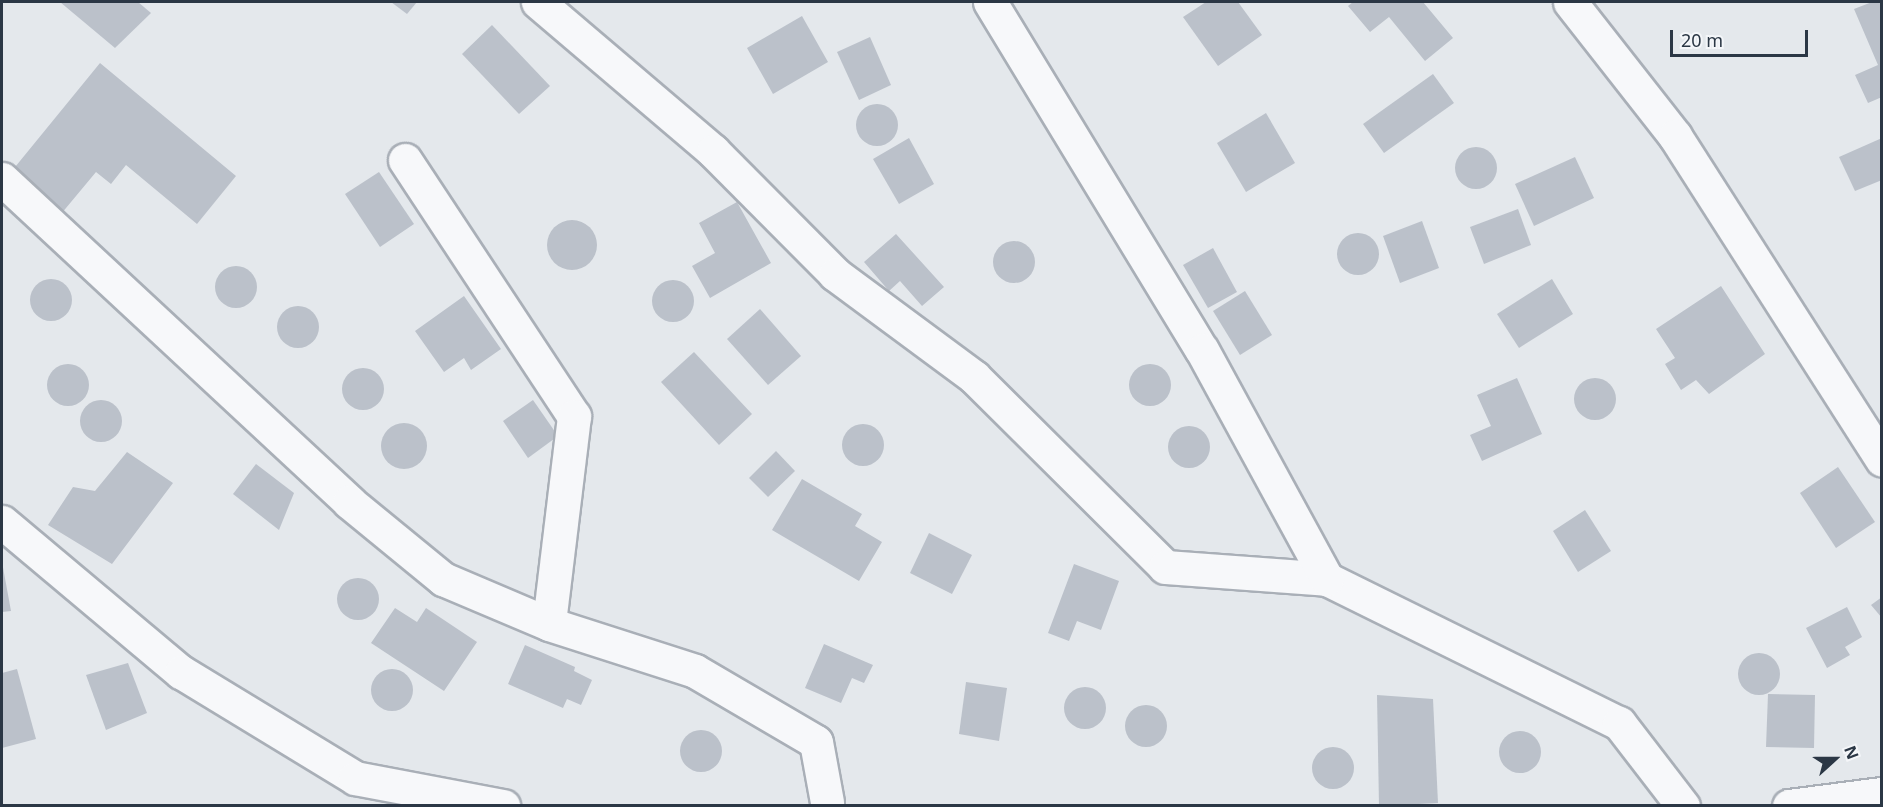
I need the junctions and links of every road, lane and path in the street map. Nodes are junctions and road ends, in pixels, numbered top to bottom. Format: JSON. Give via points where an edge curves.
{"nodes":[{"id":1,"x":538,"y":2,"type":"edge"},
{"id":2,"x":990,"y":2,"type":"edge"},
{"id":3,"x":1570,"y":2,"type":"edge"},
{"id":4,"x":405,"y":160,"type":"dead end"},
{"id":5,"x":2,"y":179,"type":"edge"},
{"id":6,"x":1881,"y":460,"type":"edge"},
{"id":7,"x":2,"y":522,"type":"edge"},
{"id":8,"x":1327,"y":579,"type":"junction"},
{"id":9,"x":549,"y":624,"type":"junction"},
{"id":10,"x":1881,"y":794,"type":"edge"},
{"id":11,"x":833,"y":804,"type":"edge"},
{"id":12,"x":502,"y":806,"type":"edge"},
{"id":13,"x":1683,"y":806,"type":"edge"},
{"id":14,"x":1789,"y":806,"type":"edge"}],
"edges":[{"from":1,"to":8,"type":"street","via":[[713,151],[835,274],[974,377],[1165,567]]},
{"from":2,"to":8,"type":"street","via":[[1202,350]]},
{"from":3,"to":6,"type":"street","via":[[1675,136]]},
{"from":4,"to":9,"type":"street","via":[[574,416]]},
{"from":5,"to":9,"type":"street","via":[[349,502],[443,579]]},
{"from":7,"to":12,"type":"street","via":[[181,672],[355,778]]},
{"from":8,"to":13,"type":"street","via":[[1619,723]]},
{"from":9,"to":11,"type":"street","via":[[696,671],[816,742]]},
{"from":10,"to":14,"type":"street"}]}
